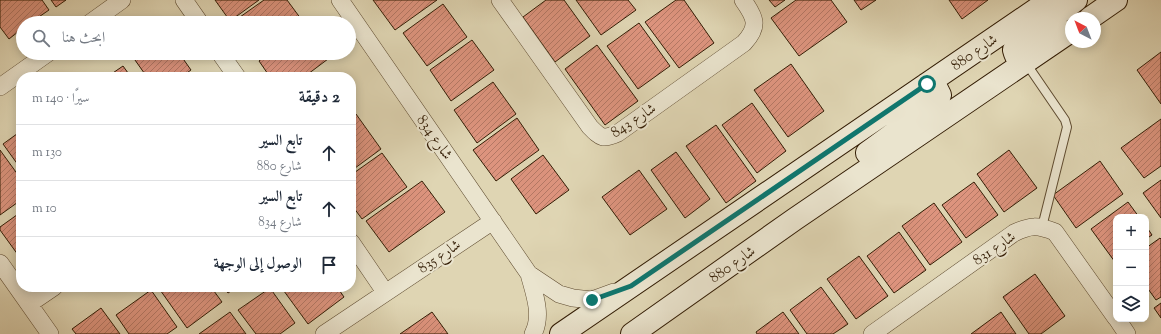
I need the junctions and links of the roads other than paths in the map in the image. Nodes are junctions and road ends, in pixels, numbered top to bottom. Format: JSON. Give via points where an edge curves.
{"nodes":[{"id":1,"x":122,"y":0,"type":"edge"},
{"id":2,"x":184,"y":0,"type":"edge"},
{"id":3,"x":340,"y":0,"type":"edge"},
{"id":4,"x":500,"y":0,"type":"edge"},
{"id":5,"x":743,"y":0,"type":"edge"},
{"id":6,"x":1050,"y":0,"type":"edge"},
{"id":7,"x":1076,"y":0,"type":"edge"},
{"id":8,"x":1116,"y":0,"type":"edge"},
{"id":9,"x":1099,"y":12,"type":"edge"},
{"id":10,"x":100,"y":16,"type":"edge"},
{"id":11,"x":195,"y":16,"type":"edge"},
{"id":12,"x":351,"y":16,"type":"edge"},
{"id":13,"x":356,"y":23,"type":"edge"},
{"id":14,"x":1065,"y":35,"type":"edge"},
{"id":15,"x":38,"y":60,"type":"edge"},
{"id":16,"x":225,"y":60,"type":"edge"},
{"id":17,"x":1026,"y":62,"type":"junction"},
{"id":18,"x":21,"y":72,"type":"edge"},
{"id":19,"x":233,"y":72,"type":"edge"},
{"id":20,"x":16,"y":76,"type":"edge"},
{"id":21,"x":927,"y":84,"type":"junction"},
{"id":22,"x":0,"y":87,"type":"edge"},
{"id":23,"x":795,"y":220,"type":"junction"},
{"id":24,"x":493,"y":221,"type":"junction"},
{"id":25,"x":1042,"y":227,"type":"junction"},
{"id":26,"x":356,"y":249,"type":"edge"},
{"id":27,"x":0,"y":263,"type":"edge"},
{"id":28,"x":530,"y":274,"type":"junction"},
{"id":29,"x":16,"y":286,"type":"edge"},
{"id":30,"x":631,"y":286,"type":"junction"},
{"id":31,"x":21,"y":292,"type":"edge"},
{"id":32,"x":47,"y":292,"type":"edge"},
{"id":33,"x":386,"y":292,"type":"junction"},
{"id":34,"x":29,"y":304,"type":"junction"},
{"id":35,"x":1113,"y":315,"type":"edge"},
{"id":36,"x":1118,"y":322,"type":"edge"},
{"id":37,"x":50,"y":334,"type":"edge"},
{"id":38,"x":324,"y":334,"type":"edge"},
{"id":39,"x":533,"y":334,"type":"edge"},
{"id":40,"x":561,"y":334,"type":"edge"},
{"id":41,"x":632,"y":334,"type":"edge"},
{"id":42,"x":872,"y":334,"type":"edge"},
{"id":43,"x":1127,"y":334,"type":"edge"}],
"edges":[{"from":1,"to":10,"type":"street"},
{"from":2,"to":11,"type":"street"},
{"from":3,"to":12,"type":"street","name":"شارع 834"},
{"from":4,"to":5,"type":"street","name":"شارع 843","via":[[590,127],[603,138],[618,133],[744,42],[750,36],[754,22],[752,13]]},
{"from":6,"to":21,"type":"street","name":"شارع 880"},
{"from":7,"to":17,"type":"street","via":[[1014,50],[1015,56]]},
{"from":8,"to":9,"type":"street"},
{"from":13,"to":24,"type":"street","name":"شارع 834"},
{"from":14,"to":17,"type":"street","name":"شارع 880"},
{"from":15,"to":18,"type":"street"},
{"from":16,"to":19,"type":"street"},
{"from":17,"to":23,"type":"street","name":"شارع 880"},
{"from":17,"to":25,"type":"lane","via":[[1065,120],[1067,127]]},
{"from":20,"to":22,"type":"street"},
{"from":21,"to":23,"type":"street","via":[[937,89],[940,95],[937,102],[821,186]]},
{"from":21,"to":30,"type":"street","name":"شارع 880"},
{"from":23,"to":41,"type":"street","name":"شارع 880"},
{"from":24,"to":28,"type":"street","name":"شارع 834"},
{"from":24,"to":33,"type":"street","name":"شارع 835"},
{"from":25,"to":35,"type":"street","via":[[1055,232]]},
{"from":25,"to":42,"type":"street","name":"شارع 831","via":[[1028,227],[1014,233]]},
{"from":26,"to":33,"type":"street"},
{"from":27,"to":29,"type":"street"},
{"from":28,"to":30,"type":"street","name":"شارع 834","via":[[559,294],[574,298],[592,300]]},
{"from":28,"to":39,"type":"street","name":"شارع 834","via":[[538,311]]},
{"from":30,"to":40,"type":"street","name":"شارع 880"},
{"from":31,"to":34,"type":"street"},
{"from":32,"to":34,"type":"street"},
{"from":33,"to":38,"type":"street","name":"شارع 835"},
{"from":34,"to":37,"type":"street"},
{"from":36,"to":43,"type":"street"}]}
